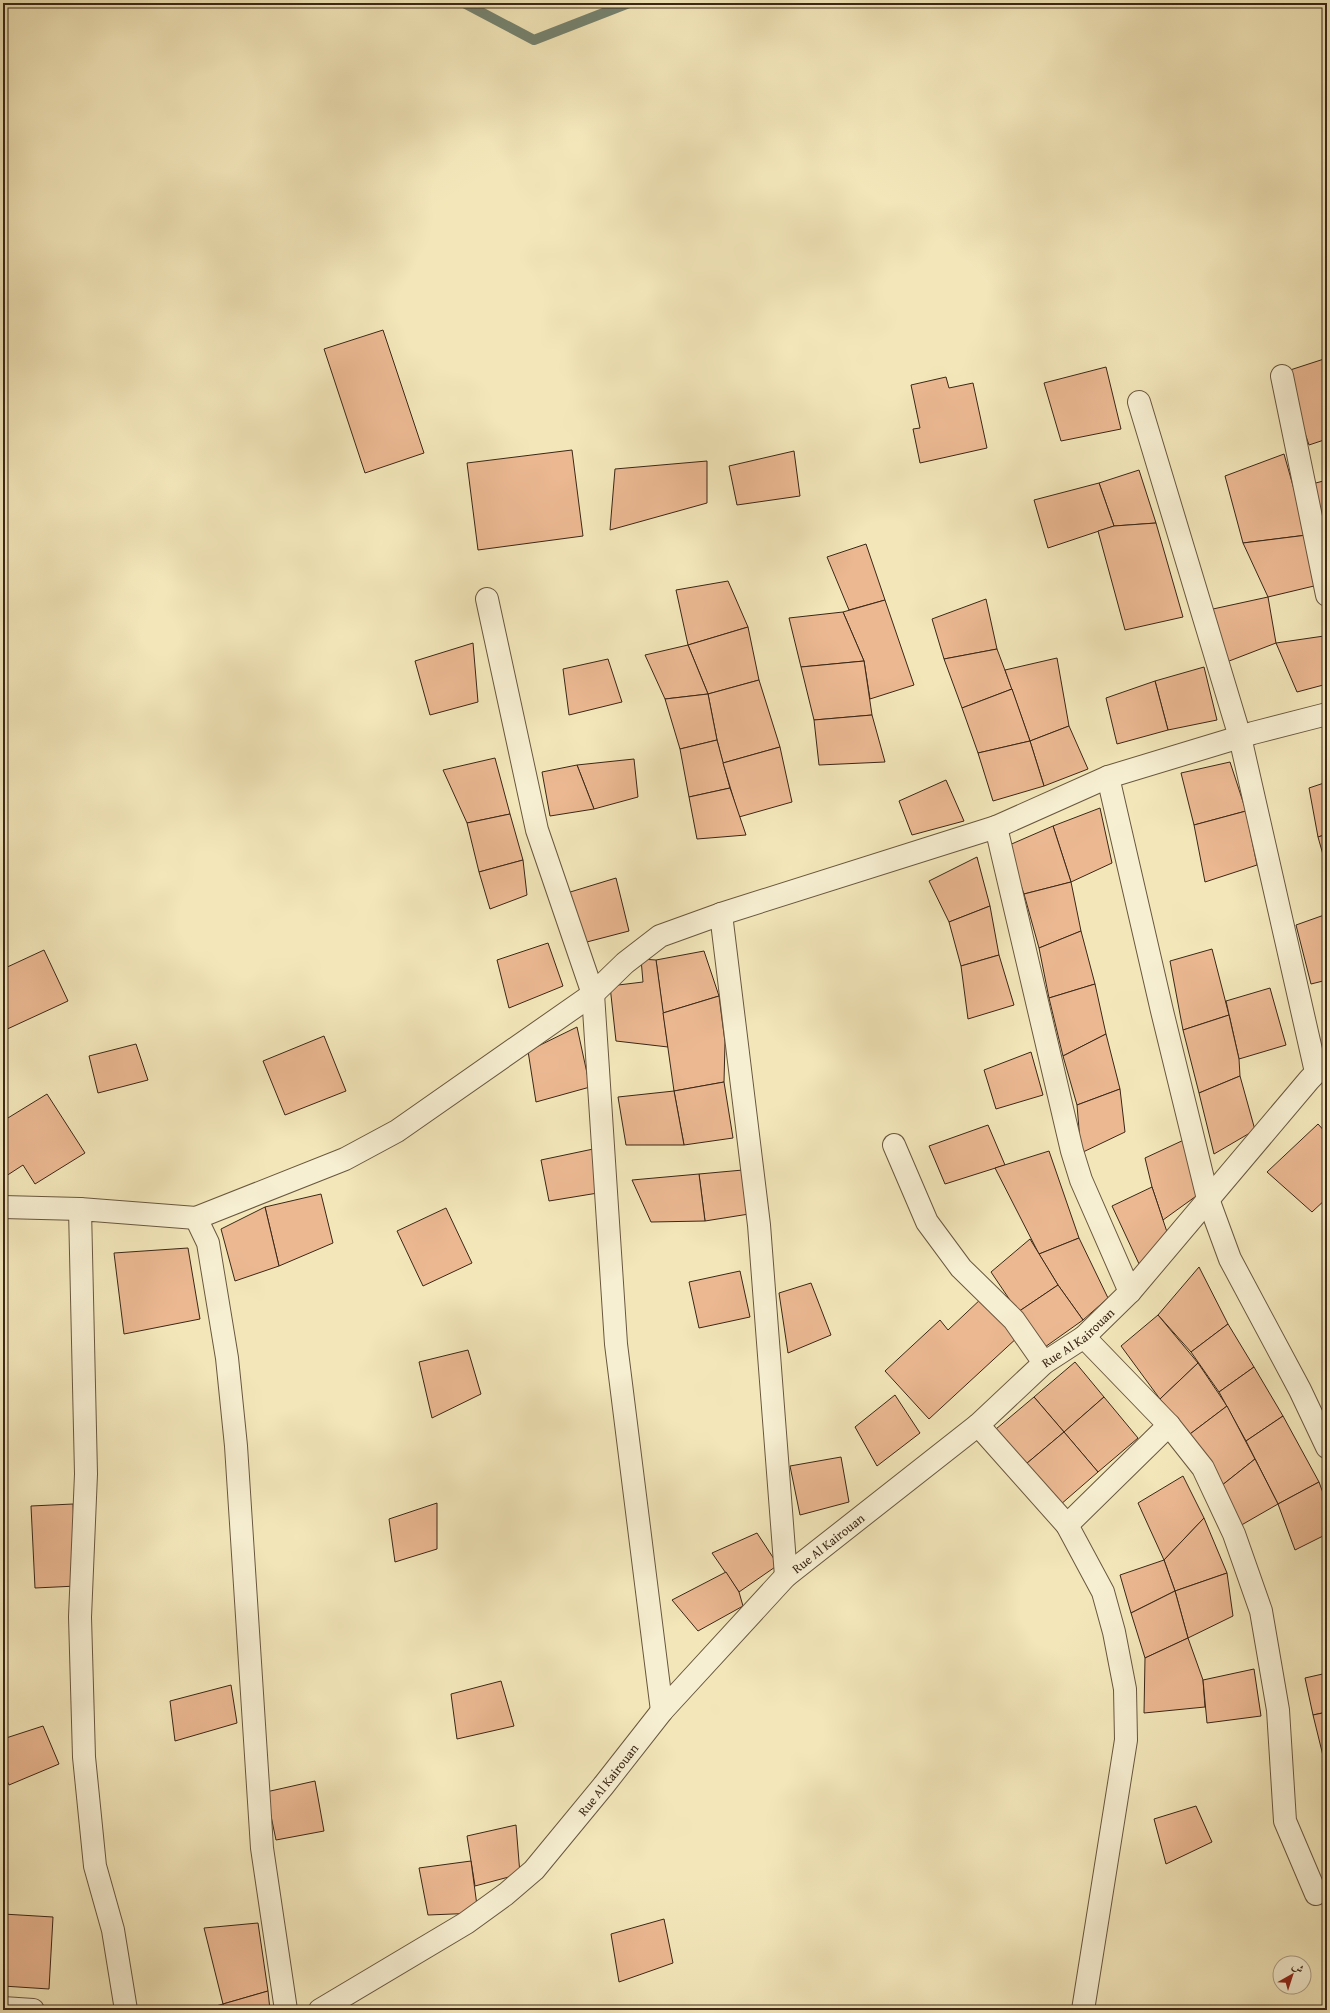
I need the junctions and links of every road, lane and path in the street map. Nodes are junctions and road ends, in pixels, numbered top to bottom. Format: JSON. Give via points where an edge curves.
{"nodes":[{"id":1,"x":1282,"y":376,"type":"dead end"},
{"id":2,"x":1139,"y":402,"type":"dead end"},
{"id":3,"x":1327,"y":595,"type":"edge"},
{"id":4,"x":487,"y":599,"type":"dead end"},
{"id":5,"x":1327,"y":714,"type":"edge"},
{"id":6,"x":1240,"y":737,"type":"junction"},
{"id":7,"x":1108,"y":777,"type":"junction"},
{"id":8,"x":996,"y":827,"type":"junction"},
{"id":9,"x":721,"y":914,"type":"junction"},
{"id":10,"x":593,"y":994,"type":"junction"},
{"id":11,"x":1322,"y":1066,"type":"edge"},
{"id":12,"x":894,"y":1145,"type":"dead end"},
{"id":13,"x":1208,"y":1199,"type":"junction"},
{"id":14,"x":3,"y":1207,"type":"edge"},
{"id":15,"x":80,"y":1209,"type":"junction"},
{"id":16,"x":196,"y":1218,"type":"junction"},
{"id":17,"x":1130,"y":1292,"type":"junction"},
{"id":18,"x":1084,"y":1337,"type":"junction"},
{"id":19,"x":1044,"y":1363,"type":"junction"},
{"id":20,"x":978,"y":1425,"type":"junction"},
{"id":21,"x":1169,"y":1426,"type":"junction"},
{"id":22,"x":1327,"y":1447,"type":"edge"},
{"id":23,"x":1067,"y":1525,"type":"junction"},
{"id":24,"x":786,"y":1576,"type":"junction"},
{"id":25,"x":662,"y":1711,"type":"junction"},
{"id":26,"x":1316,"y":1894,"type":"dead end"},
{"id":27,"x":3,"y":2008,"type":"edge"},
{"id":28,"x":33,"y":2010,"type":"edge"},
{"id":29,"x":126,"y":2010,"type":"edge"},
{"id":30,"x":286,"y":2010,"type":"edge"},
{"id":31,"x":320,"y":2010,"type":"edge"},
{"id":32,"x":1083,"y":2010,"type":"edge"}],
"edges":[{"from":1,"to":3,"type":"street"},
{"from":2,"to":6,"type":"street"},
{"from":4,"to":10,"type":"street","via":[[537,830]]},
{"from":5,"to":6,"type":"street"},
{"from":6,"to":7,"type":"street"},
{"from":6,"to":11,"type":"street"},
{"from":7,"to":8,"type":"street"},
{"from":7,"to":13,"type":"street"},
{"from":8,"to":9,"type":"street"},
{"from":8,"to":17,"type":"street","via":[[1072,1151],[1081,1180]]},
{"from":9,"to":10,"type":"street","via":[[660,936],[625,963]]},
{"from":9,"to":24,"type":"street","via":[[759,1225]]},
{"from":10,"to":16,"type":"street","via":[[397,1131],[345,1159]]},
{"from":10,"to":25,"type":"street","via":[[616,1344]]},
{"from":11,"to":13,"type":"street","name":"Rue Al Kairouan"},
{"from":12,"to":19,"type":"street","via":[[927,1222],[961,1268],[1014,1320]]},
{"from":13,"to":17,"type":"street","name":"Rue Al Kairouan"},
{"from":13,"to":22,"type":"street","via":[[1230,1259],[1300,1390]]},
{"from":14,"to":15,"type":"street"},
{"from":15,"to":16,"type":"street"},
{"from":15,"to":29,"type":"street","via":[[86,1474],[80,1617],[84,1757],[95,1866],[113,1930]]},
{"from":16,"to":30,"type":"street","via":[[208,1243],[227,1358],[236,1446],[262,1848]]},
{"from":17,"to":18,"type":"street","name":"Rue Al Kairouan"},
{"from":18,"to":19,"type":"street","name":"Rue Al Kairouan"},
{"from":18,"to":21,"type":"street"},
{"from":19,"to":20,"type":"street","name":"Rue Al Kairouan"},
{"from":20,"to":23,"type":"street"},
{"from":20,"to":24,"type":"street","name":"Rue Al Kairouan"},
{"from":21,"to":23,"type":"street"},
{"from":21,"to":26,"type":"street","via":[[1203,1468],[1234,1534],[1261,1611],[1278,1710],[1285,1821]]},
{"from":23,"to":32,"type":"street","via":[[1103,1592],[1125,1689],[1126,1740]]},
{"from":24,"to":25,"type":"street","name":"Rue Al Kairouan"},
{"from":25,"to":31,"type":"street","name":"Rue Al Kairouan","via":[[534,1870],[466,1923]]},
{"from":27,"to":28,"type":"street"}]}
